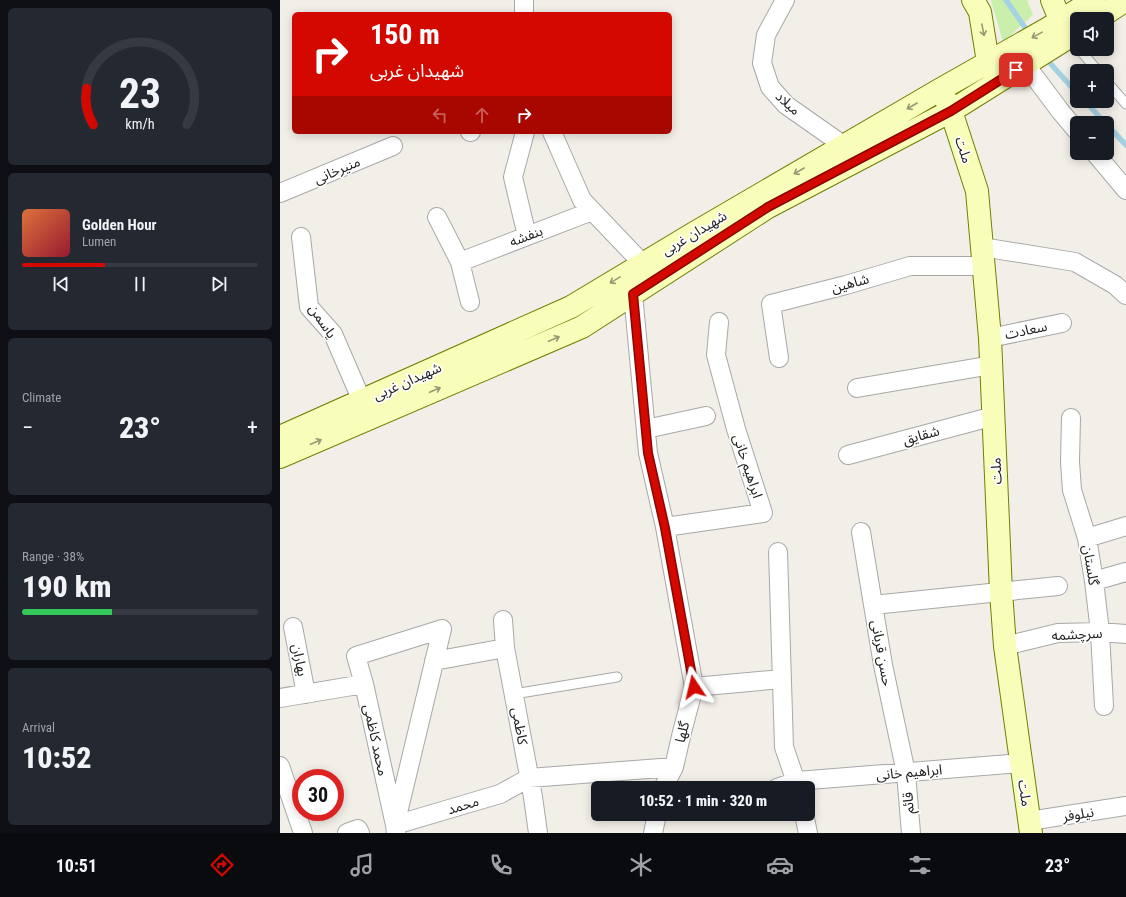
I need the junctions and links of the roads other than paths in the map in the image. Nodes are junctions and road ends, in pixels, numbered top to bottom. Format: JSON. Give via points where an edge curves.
{"nodes":[{"id":1,"x":524,"y":0,"type":"edge"},
{"id":2,"x":785,"y":0,"type":"edge"},
{"id":3,"x":973,"y":0,"type":"edge"},
{"id":4,"x":1052,"y":0,"type":"edge"},
{"id":5,"x":1094,"y":0,"type":"edge"},
{"id":6,"x":1126,"y":0,"type":"edge"},
{"id":7,"x":524,"y":12,"type":"edge"},
{"id":8,"x":1087,"y":12,"type":"edge"},
{"id":9,"x":1108,"y":12,"type":"edge"},
{"id":10,"x":1070,"y":33,"type":"edge"},
{"id":11,"x":1070,"y":38,"type":"edge"},
{"id":12,"x":1070,"y":38,"type":"edge"},
{"id":13,"x":1087,"y":56,"type":"edge"},
{"id":14,"x":988,"y":62,"type":"junction"},
{"id":15,"x":1025,"y":64,"type":"junction"},
{"id":16,"x":1093,"y":64,"type":"edge"},
{"id":17,"x":941,"y":89,"type":"junction"},
{"id":18,"x":1114,"y":90,"type":"edge"},
{"id":19,"x":1126,"y":104,"type":"edge"},
{"id":20,"x":951,"y":111,"type":"junction"},
{"id":21,"x":1070,"y":123,"type":"edge"},
{"id":22,"x":525,"y":134,"type":"edge"},
{"id":23,"x":553,"y":134,"type":"edge"},
{"id":24,"x":393,"y":146,"type":"dead end"},
{"id":25,"x":843,"y":146,"type":"junction"},
{"id":26,"x":1101,"y":160,"type":"edge"},
{"id":27,"x":1126,"y":190,"type":"edge"},
{"id":28,"x":280,"y":193,"type":"edge"},
{"id":29,"x":592,"y":211,"type":"junction"},
{"id":30,"x":437,"y":217,"type":"dead end"},
{"id":31,"x":527,"y":236,"type":"junction"},
{"id":32,"x":301,"y":237,"type":"dead end"},
{"id":33,"x":983,"y":256,"type":"junction"},
{"id":34,"x":460,"y":262,"type":"junction"},
{"id":35,"x":643,"y":264,"type":"junction"},
{"id":36,"x":633,"y":294,"type":"junction"},
{"id":37,"x":1126,"y":294,"type":"edge"},
{"id":38,"x":470,"y":302,"type":"dead end"},
{"id":39,"x":719,"y":322,"type":"dead end"},
{"id":40,"x":1062,"y":323,"type":"dead end"},
{"id":41,"x":990,"y":338,"type":"junction"},
{"id":42,"x":779,"y":358,"type":"dead end"},
{"id":43,"x":992,"y":365,"type":"junction"},
{"id":44,"x":857,"y":388,"type":"dead end"},
{"id":45,"x":362,"y":401,"type":"junction"},
{"id":46,"x":706,"y":416,"type":"dead end"},
{"id":47,"x":994,"y":416,"type":"junction"},
{"id":48,"x":1071,"y":418,"type":"dead end"},
{"id":49,"x":646,"y":429,"type":"junction"},
{"id":50,"x":280,"y":437,"type":"edge"},
{"id":51,"x":848,"y":455,"type":"dead end"},
{"id":52,"x":280,"y":457,"type":"edge"},
{"id":53,"x":1126,"y":526,"type":"edge"},
{"id":54,"x":665,"y":528,"type":"junction"},
{"id":55,"x":861,"y":532,"type":"dead end"},
{"id":56,"x":1087,"y":538,"type":"junction"},
{"id":57,"x":778,"y":552,"type":"dead end"},
{"id":58,"x":1126,"y":572,"type":"edge"},
{"id":59,"x":1094,"y":580,"type":"junction"},
{"id":60,"x":1058,"y":586,"type":"dead end"},
{"id":61,"x":1001,"y":592,"type":"junction"},
{"id":62,"x":873,"y":605,"type":"junction"},
{"id":63,"x":503,"y":620,"type":"dead end"},
{"id":64,"x":293,"y":627,"type":"dead end"},
{"id":65,"x":1100,"y":632,"type":"junction"},
{"id":66,"x":1126,"y":634,"type":"edge"},
{"id":67,"x":1005,"y":646,"type":"junction"},
{"id":68,"x":505,"y":648,"type":"junction"},
{"id":69,"x":434,"y":661,"type":"junction"},
{"id":70,"x":617,"y":677,"type":"dead end"},
{"id":71,"x":782,"y":678,"type":"junction"},
{"id":72,"x":364,"y":684,"type":"junction"},
{"id":73,"x":694,"y":687,"type":"junction"},
{"id":74,"x":306,"y":694,"type":"junction"},
{"id":75,"x":514,"y":694,"type":"junction"},
{"id":76,"x":280,"y":698,"type":"edge"},
{"id":77,"x":1104,"y":706,"type":"dead end"},
{"id":78,"x":1021,"y":763,"type":"junction"},
{"id":79,"x":280,"y":766,"type":"edge"},
{"id":80,"x":674,"y":767,"type":"junction"},
{"id":81,"x":906,"y":772,"type":"junction"},
{"id":82,"x":529,"y":778,"type":"junction"},
{"id":83,"x":667,"y":781,"type":"edge"},
{"id":84,"x":797,"y":781,"type":"edge"},
{"id":85,"x":815,"y":783,"type":"edge"},
{"id":86,"x":1126,"y":806,"type":"edge"},
{"id":87,"x":656,"y":821,"type":"edge"},
{"id":88,"x":805,"y":821,"type":"edge"},
{"id":89,"x":1030,"y":827,"type":"edge"},
{"id":90,"x":395,"y":830,"type":"edge"},
{"id":91,"x":303,"y":833,"type":"edge"},
{"id":92,"x":347,"y":833,"type":"edge"},
{"id":93,"x":360,"y":833,"type":"edge"},
{"id":94,"x":538,"y":833,"type":"edge"},
{"id":95,"x":653,"y":833,"type":"edge"},
{"id":96,"x":808,"y":833,"type":"edge"},
{"id":97,"x":912,"y":833,"type":"edge"}],
"edges":[{"from":1,"to":7,"type":"street"},
{"from":2,"to":25,"type":"street","name":"میلاد","via":[[766,35],[762,63],[770,87],[786,105]]},
{"from":3,"to":14,"type":"main road","one_way":true,"via":[[980,12]]},
{"from":4,"to":10,"type":"main road"},
{"from":5,"to":8,"type":"main road","name":"شهیدان غربی"},
{"from":6,"to":9,"type":"main road"},
{"from":11,"to":14,"type":"main road","name":"شهیدان غربی","one_way":true},
{"from":12,"to":15,"type":"main road","name":"شهیدان غربی"},
{"from":13,"to":16,"type":"lane"},
{"from":14,"to":17,"type":"main road","name":"شهیدان غربی"},
{"from":15,"to":20,"type":"main road","name":"شهیدان غربی"},
{"from":15,"to":21,"type":"street"},
{"from":17,"to":20,"type":"main road","name":"ملت"},
{"from":17,"to":25,"type":"main road","name":"شهیدان غربی","one_way":true},
{"from":18,"to":19,"type":"lane"},
{"from":20,"to":33,"type":"main road","name":"ملت","via":[[977,191]]},
{"from":20,"to":36,"type":"main road","name":"شهیدان غربی","via":[[768,207]]},
{"from":22,"to":31,"type":"street","via":[[514,177]]},
{"from":23,"to":29,"type":"street","via":[[582,200]]},
{"from":24,"to":28,"type":"street","name":"منیرخانی"},
{"from":25,"to":35,"type":"main road","name":"شهیدان غربی","one_way":true},
{"from":26,"to":27,"type":"street"},
{"from":29,"to":31,"type":"street","name":"بنفشه"},
{"from":29,"to":35,"type":"street"},
{"from":30,"to":34,"type":"street"},
{"from":31,"to":34,"type":"street","name":"بنفشه"},
{"from":32,"to":45,"type":"street","name":"یاسمن","via":[[309,307],[333,334]]},
{"from":33,"to":37,"type":"street","via":[[1075,262]]},
{"from":33,"to":41,"type":"main road","name":"ملت"},
{"from":33,"to":42,"type":"street","name":"شاهین","via":[[910,266],[771,304]]},
{"from":34,"to":38,"type":"street"},
{"from":35,"to":45,"type":"main road","name":"شهیدان غربی","one_way":true,"via":[[571,307]]},
{"from":36,"to":49,"type":"street","name":"گلها"},
{"from":52,"to":36,"type":"main road","name":"شهیدان غربی","one_way":true,"via":[[582,327]]},
{"from":39,"to":54,"type":"street","name":"ابراهیم خانی","via":[[716,355],[763,513]]},
{"from":40,"to":41,"type":"street","name":"سعادت"},
{"from":41,"to":43,"type":"main road","name":"ملت"},
{"from":43,"to":44,"type":"street"},
{"from":43,"to":47,"type":"main road","name":"ملت"},
{"from":45,"to":50,"type":"main road","name":"شهیدان غربی"},
{"from":46,"to":49,"type":"street"},
{"from":47,"to":51,"type":"street","name":"شقایق"},
{"from":47,"to":61,"type":"main road","name":"ملت"},
{"from":48,"to":56,"type":"street","via":[[1072,490]]},
{"from":49,"to":54,"type":"street","name":"گلها","via":[[648,453]]},
{"from":53,"to":56,"type":"street","name":"گلستان"},
{"from":54,"to":73,"type":"street","name":"گلها"},
{"from":55,"to":62,"type":"street","name":"حسن قربانی"},
{"from":56,"to":59,"type":"street","name":"گلستان"},
{"from":57,"to":71,"type":"street"},
{"from":58,"to":59,"type":"street"},
{"from":59,"to":65,"type":"street","name":"گلستان"},
{"from":60,"to":61,"type":"street"},
{"from":61,"to":62,"type":"street"},
{"from":61,"to":67,"type":"main road","name":"ملت"},
{"from":62,"to":81,"type":"street","name":"حسن قربانی"},
{"from":63,"to":68,"type":"street","name":"کاظمی"},
{"from":64,"to":74,"type":"street","name":"بهاران"},
{"from":65,"to":66,"type":"street","name":"سرچشمه"},
{"from":65,"to":67,"type":"street","name":"سرچشمه","via":[[1058,633]]},
{"from":65,"to":77,"type":"street","name":"گلستان"},
{"from":67,"to":78,"type":"main road","name":"ملت"},
{"from":68,"to":69,"type":"street"},
{"from":68,"to":75,"type":"street","name":"کاظمی"},
{"from":69,"to":72,"type":"street","name":"محمد کاظمی","via":[[442,629],[356,656]]},
{"from":69,"to":90,"type":"street"},
{"from":70,"to":75,"type":"lane"},
{"from":71,"to":73,"type":"street"},
{"from":71,"to":84,"type":"street","via":[[784,747]]},
{"from":72,"to":74,"type":"street"},
{"from":72,"to":90,"type":"street","name":"محمد کاظمی"},
{"from":73,"to":80,"type":"street","name":"گلها"},
{"from":74,"to":76,"type":"street"},
{"from":75,"to":82,"type":"street","name":"کاظمی"},
{"from":78,"to":81,"type":"street","name":"ابراهیم خانی"},
{"from":78,"to":89,"type":"main road","name":"ملت"},
{"from":79,"to":91,"type":"street"},
{"from":80,"to":82,"type":"street"},
{"from":80,"to":83,"type":"street","name":"گلها"},
{"from":81,"to":85,"type":"street","name":"ابراهیم خانی"},
{"from":81,"to":97,"type":"street","name":"قائم"},
{"from":82,"to":90,"type":"street","name":"محمد","via":[[500,794]]},
{"from":82,"to":94,"type":"street","name":"کاظمی"},
{"from":86,"to":89,"type":"street","name":"نیلوفر"},
{"from":87,"to":95,"type":"street"},
{"from":88,"to":96,"type":"street"},
{"from":92,"to":93,"type":"street","via":[[358,829]]}]}
